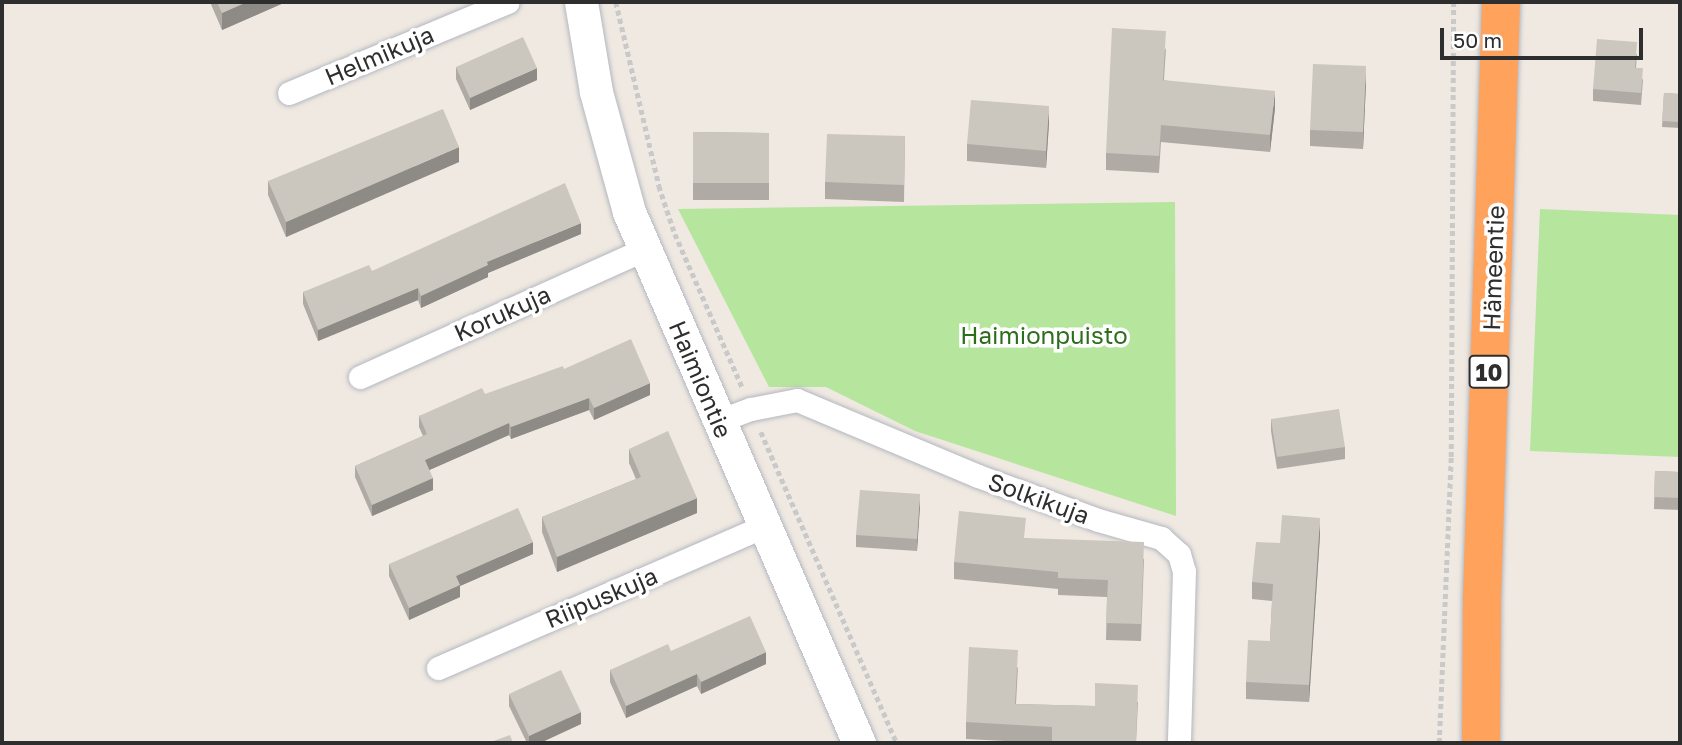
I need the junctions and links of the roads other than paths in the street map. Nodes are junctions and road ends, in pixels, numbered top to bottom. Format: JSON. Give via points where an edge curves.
{"nodes":[{"id":1,"x":508,"y":2,"type":"edge"},
{"id":2,"x":581,"y":2,"type":"edge"},
{"id":3,"x":1502,"y":2,"type":"edge"},
{"id":4,"x":289,"y":93,"type":"dead end"},
{"id":5,"x":645,"y":248,"type":"junction"},
{"id":6,"x":360,"y":377,"type":"dead end"},
{"id":7,"x":719,"y":421,"type":"junction"},
{"id":8,"x":765,"y":526,"type":"junction"},
{"id":9,"x":438,"y":667,"type":"dead end"},
{"id":10,"x":859,"y":743,"type":"edge"},
{"id":11,"x":1179,"y":743,"type":"edge"},
{"id":12,"x":1481,"y":743,"type":"edge"}],
"edges":[{"from":1,"to":4,"type":"street","name":"Helmikuja"},
{"from":2,"to":5,"type":"street","name":"Haimiontie","via":[[596,92],[629,212]]},
{"from":3,"to":12,"type":"highway","name":"Hämeentie","number":"10"},
{"from":5,"to":6,"type":"street","name":"Korukuja"},
{"from":5,"to":7,"type":"street","name":"Haimiontie"},
{"from":7,"to":8,"type":"street","name":"Haimiontie"},
{"from":7,"to":11,"type":"street","name":"Solkikuja","via":[[797,400],[978,476],[1160,538],[1179,554],[1184,570]]},
{"from":8,"to":9,"type":"street","name":"Riipuskuja"},
{"from":8,"to":10,"type":"street","name":"Haimiontie"}]}
